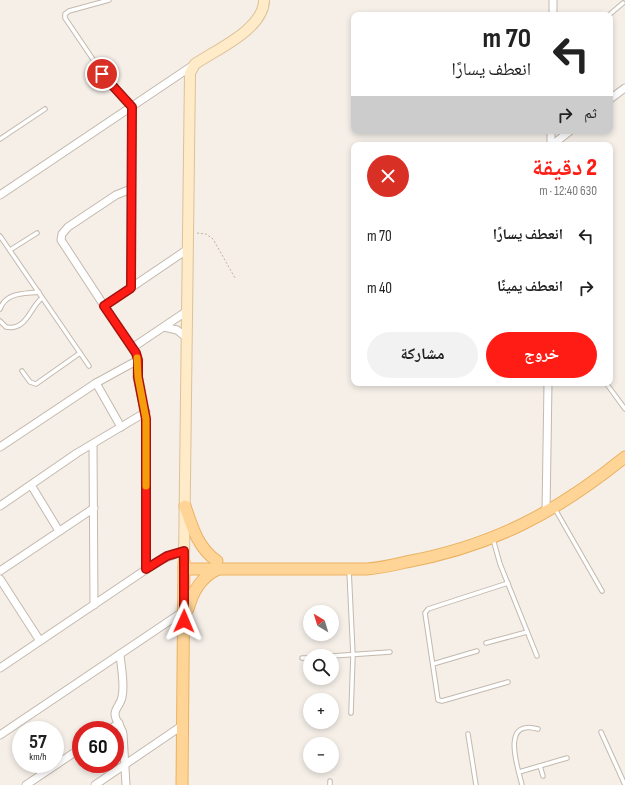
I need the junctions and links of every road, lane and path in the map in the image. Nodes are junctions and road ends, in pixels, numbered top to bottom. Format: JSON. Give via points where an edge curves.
{"nodes":[{"id":1,"x":109,"y":0,"type":"edge"},
{"id":2,"x":264,"y":0,"type":"edge"},
{"id":3,"x":553,"y":0,"type":"edge"},
{"id":4,"x":623,"y":3,"type":"dead end"},
{"id":5,"x":553,"y":12,"type":"edge"},
{"id":6,"x":612,"y":12,"type":"edge"},
{"id":7,"x":192,"y":66,"type":"junction"},
{"id":8,"x":625,"y":88,"type":"edge"},
{"id":9,"x":613,"y":98,"type":"edge"},
{"id":10,"x":132,"y":107,"type":"junction"},
{"id":11,"x":45,"y":109,"type":"dead end"},
{"id":12,"x":566,"y":134,"type":"edge"},
{"id":13,"x":0,"y":139,"type":"edge"},
{"id":14,"x":555,"y":142,"type":"edge"},
{"id":15,"x":131,"y":189,"type":"junction"},
{"id":16,"x":0,"y":195,"type":"edge"},
{"id":17,"x":188,"y":232,"type":"junction"},
{"id":18,"x":37,"y":233,"type":"dead end"},
{"id":19,"x":0,"y":236,"type":"edge"},
{"id":20,"x":188,"y":249,"type":"junction"},
{"id":21,"x":10,"y":250,"type":"junction"},
{"id":22,"x":235,"y":278,"type":"dead end"},
{"id":23,"x":131,"y":288,"type":"junction"},
{"id":24,"x":39,"y":292,"type":"junction"},
{"id":25,"x":42,"y":298,"type":"junction"},
{"id":26,"x":104,"y":306,"type":"junction"},
{"id":27,"x":0,"y":309,"type":"edge"},
{"id":28,"x":187,"y":311,"type":"junction"},
{"id":29,"x":0,"y":321,"type":"edge"},
{"id":30,"x":164,"y":327,"type":"junction"},
{"id":31,"x":187,"y":338,"type":"junction"},
{"id":32,"x":132,"y":348,"type":"junction"},
{"id":33,"x":80,"y":353,"type":"junction"},
{"id":34,"x":138,"y":360,"type":"junction"},
{"id":35,"x":89,"y":366,"type":"dead end"},
{"id":36,"x":22,"y":371,"type":"dead end"},
{"id":37,"x":96,"y":383,"type":"junction"},
{"id":38,"x":548,"y":386,"type":"edge"},
{"id":39,"x":608,"y":386,"type":"edge"},
{"id":40,"x":625,"y":409,"type":"edge"},
{"id":41,"x":146,"y":412,"type":"junction"},
{"id":42,"x":121,"y":427,"type":"junction"},
{"id":43,"x":93,"y":445,"type":"junction"},
{"id":44,"x":0,"y":446,"type":"edge"},
{"id":45,"x":625,"y":457,"type":"edge"},
{"id":46,"x":31,"y":485,"type":"junction"},
{"id":47,"x":0,"y":506,"type":"edge"},
{"id":48,"x":185,"y":506,"type":"junction"},
{"id":49,"x":94,"y":508,"type":"junction"},
{"id":50,"x":550,"y":511,"type":"junction"},
{"id":51,"x":59,"y":531,"type":"junction"},
{"id":52,"x":492,"y":538,"type":"junction"},
{"id":53,"x":184,"y":560,"type":"junction"},
{"id":54,"x":404,"y":562,"type":"junction"},
{"id":55,"x":218,"y":565,"type":"junction"},
{"id":56,"x":146,"y":569,"type":"junction"},
{"id":57,"x":349,"y":569,"type":"junction"},
{"id":58,"x":0,"y":571,"type":"edge"},
{"id":59,"x":0,"y":579,"type":"edge"},
{"id":60,"x":508,"y":583,"type":"junction"},
{"id":61,"x":602,"y":590,"type":"dead end"},
{"id":62,"x":94,"y":605,"type":"junction"},
{"id":63,"x":184,"y":616,"type":"junction"},
{"id":64,"x":527,"y":632,"type":"junction"},
{"id":65,"x":40,"y":641,"type":"junction"},
{"id":66,"x":486,"y":643,"type":"dead end"},
{"id":67,"x":477,"y":651,"type":"dead end"},
{"id":68,"x":390,"y":652,"type":"dead end"},
{"id":69,"x":120,"y":654,"type":"junction"},
{"id":70,"x":352,"y":655,"type":"junction"},
{"id":71,"x":339,"y":656,"type":"edge"},
{"id":72,"x":536,"y":656,"type":"dead end"},
{"id":73,"x":433,"y":664,"type":"junction"},
{"id":74,"x":0,"y":668,"type":"edge"},
{"id":75,"x":508,"y":682,"type":"dead end"},
{"id":76,"x":351,"y":713,"type":"dead end"},
{"id":77,"x":118,"y":721,"type":"edge"},
{"id":78,"x":183,"y":725,"type":"junction"},
{"id":79,"x":538,"y":729,"type":"dead end"},
{"id":80,"x":601,"y":732,"type":"dead end"},
{"id":81,"x":468,"y":734,"type":"dead end"},
{"id":82,"x":0,"y":735,"type":"edge"},
{"id":83,"x":124,"y":744,"type":"edge"},
{"id":84,"x":72,"y":754,"type":"edge"},
{"id":85,"x":567,"y":758,"type":"dead end"},
{"id":86,"x":126,"y":764,"type":"junction"},
{"id":87,"x":540,"y":766,"type":"junction"},
{"id":88,"x":519,"y":772,"type":"junction"},
{"id":89,"x":543,"y":776,"type":"dead end"},
{"id":90,"x":26,"y":785,"type":"edge"},
{"id":91,"x":95,"y":785,"type":"edge"},
{"id":92,"x":126,"y":785,"type":"edge"},
{"id":93,"x":182,"y":785,"type":"edge"},
{"id":94,"x":476,"y":785,"type":"edge"},
{"id":95,"x":522,"y":785,"type":"edge"},
{"id":96,"x":625,"y":785,"type":"edge"}],
"edges":[{"from":1,"to":10,"type":"lane","via":[[69,11],[65,18],[106,78]]},
{"from":2,"to":7,"type":"main road","via":[[263,11],[253,26]]},
{"from":3,"to":5,"type":"street"},
{"from":4,"to":6,"type":"lane"},
{"from":7,"to":10,"type":"street"},
{"from":7,"to":17,"type":"main road","via":[[189,76]]},
{"from":8,"to":9,"type":"street"},
{"from":10,"to":15,"type":"street"},
{"from":10,"to":16,"type":"street"},
{"from":11,"to":13,"type":"lane"},
{"from":12,"to":14,"type":"street"},
{"from":15,"to":23,"type":"street"},
{"from":15,"to":26,"type":"street","via":[[116,195],[68,227],[62,234],[64,246]]},
{"from":17,"to":20,"type":"main road"},
{"from":17,"to":22,"type":"path","via":[[211,237]]},
{"from":18,"to":21,"type":"lane"},
{"from":19,"to":21,"type":"lane"},
{"from":20,"to":23,"type":"street"},
{"from":20,"to":28,"type":"main road"},
{"from":21,"to":24,"type":"lane"},
{"from":23,"to":26,"type":"street"},
{"from":24,"to":25,"type":"lane"},
{"from":24,"to":27,"type":"lane","via":[[11,296]]},
{"from":25,"to":29,"type":"lane","via":[[28,319],[15,327],[6,327]]},
{"from":25,"to":33,"type":"lane"},
{"from":26,"to":32,"type":"street"},
{"from":28,"to":30,"type":"street"},
{"from":28,"to":31,"type":"main road"},
{"from":30,"to":31,"type":"street","via":[[177,330]]},
{"from":30,"to":32,"type":"street"},
{"from":31,"to":48,"type":"main road"},
{"from":32,"to":34,"type":"street"},
{"from":33,"to":35,"type":"lane"},
{"from":33,"to":36,"type":"lane","via":[[35,384],[30,382]]},
{"from":34,"to":37,"type":"street"},
{"from":34,"to":41,"type":"street","via":[[138,377]]},
{"from":37,"to":42,"type":"street"},
{"from":37,"to":44,"type":"street"},
{"from":38,"to":50,"type":"street"},
{"from":39,"to":40,"type":"lane"},
{"from":41,"to":42,"type":"street"},
{"from":41,"to":56,"type":"street"},
{"from":42,"to":43,"type":"street"},
{"from":43,"to":46,"type":"street"},
{"from":43,"to":49,"type":"street"},
{"from":45,"to":50,"type":"main road","via":[[585,489]]},
{"from":46,"to":47,"type":"street"},
{"from":46,"to":51,"type":"street"},
{"from":48,"to":53,"type":"main road"},
{"from":48,"to":55,"type":"main road","via":[[200,542]]},
{"from":49,"to":51,"type":"street"},
{"from":49,"to":62,"type":"street"},
{"from":50,"to":52,"type":"main road"},
{"from":50,"to":61,"type":"lane"},
{"from":51,"to":58,"type":"street"},
{"from":52,"to":54,"type":"main road","via":[[453,552]]},
{"from":52,"to":60,"type":"lane"},
{"from":53,"to":55,"type":"main road"},
{"from":53,"to":56,"type":"street","via":[[167,556]]},
{"from":53,"to":63,"type":"main road"},
{"from":54,"to":55,"type":"main road"},
{"from":54,"to":57,"type":"main road","via":[[377,568]]},
{"from":55,"to":57,"type":"main road"},
{"from":55,"to":63,"type":"main road","via":[[196,588]]},
{"from":56,"to":62,"type":"street"},
{"from":57,"to":70,"type":"lane"},
{"from":59,"to":65,"type":"street"},
{"from":60,"to":64,"type":"lane"},
{"from":60,"to":73,"type":"lane","via":[[427,610],[425,613]]},
{"from":62,"to":65,"type":"street"},
{"from":63,"to":69,"type":"street"},
{"from":63,"to":78,"type":"main road"},
{"from":64,"to":66,"type":"lane"},
{"from":64,"to":72,"type":"lane"},
{"from":65,"to":74,"type":"street"},
{"from":67,"to":73,"type":"lane"},
{"from":68,"to":70,"type":"lane"},
{"from":69,"to":77,"type":"street","via":[[122,694],[115,713]]},
{"from":69,"to":82,"type":"street"},
{"from":70,"to":71,"type":"lane"},
{"from":70,"to":76,"type":"lane"},
{"from":73,"to":75,"type":"lane","via":[[437,697],[440,701]]},
{"from":78,"to":86,"type":"street"},
{"from":78,"to":93,"type":"main road"},
{"from":79,"to":88,"type":"lane","via":[[522,730],[515,738],[514,749]]},
{"from":80,"to":96,"type":"lane"},
{"from":81,"to":94,"type":"lane"},
{"from":83,"to":86,"type":"street"},
{"from":84,"to":90,"type":"street"},
{"from":85,"to":87,"type":"lane"},
{"from":86,"to":91,"type":"street"},
{"from":86,"to":92,"type":"street"},
{"from":87,"to":88,"type":"lane"},
{"from":87,"to":89,"type":"lane"},
{"from":88,"to":95,"type":"lane"}]}
